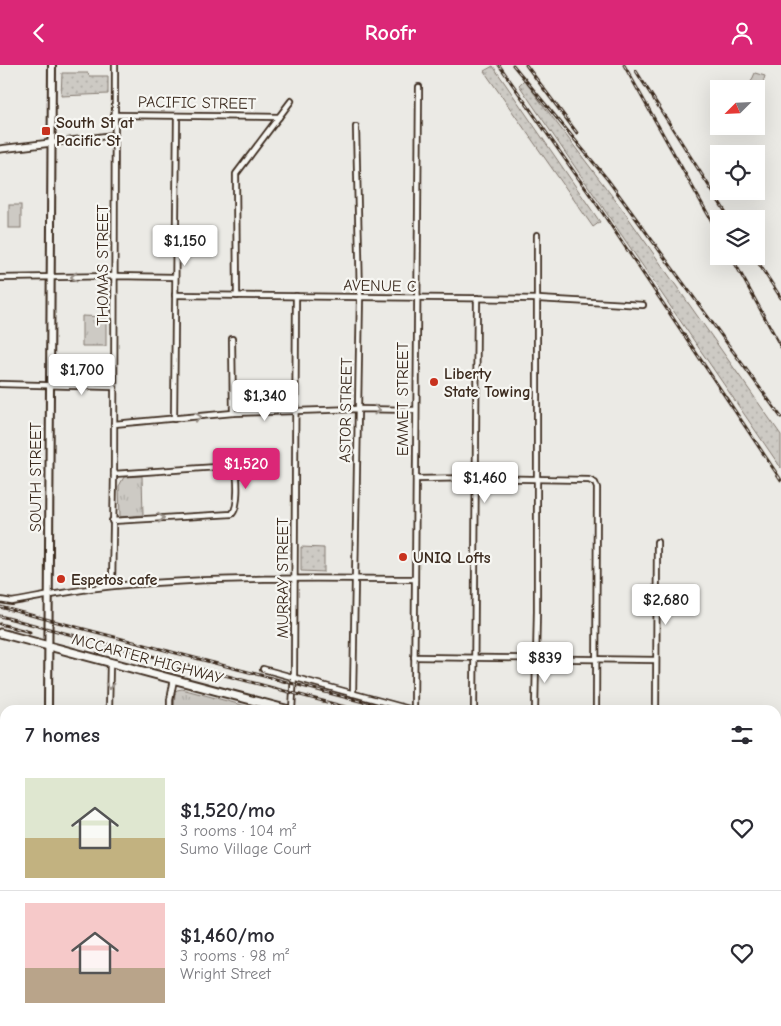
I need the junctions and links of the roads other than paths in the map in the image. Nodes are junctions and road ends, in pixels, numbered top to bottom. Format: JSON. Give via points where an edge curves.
{"nodes":[{"id":1,"x":52,"y":65,"type":"edge"},
{"id":2,"x":115,"y":65,"type":"edge"},
{"id":3,"x":419,"y":87,"type":"dead end"},
{"id":4,"x":291,"y":101,"type":"dead end"},
{"id":5,"x":114,"y":115,"type":"junction"},
{"id":6,"x":177,"y":116,"type":"junction"},
{"id":7,"x":279,"y":117,"type":"junction"},
{"id":8,"x":356,"y":127,"type":"dead end"},
{"id":9,"x":114,"y":135,"type":"junction"},
{"id":10,"x":51,"y":143,"type":"junction"},
{"id":11,"x":0,"y":149,"type":"edge"},
{"id":12,"x":537,"y":235,"type":"dead end"},
{"id":13,"x":114,"y":276,"type":"junction"},
{"id":14,"x":52,"y":277,"type":"junction"},
{"id":15,"x":175,"y":277,"type":"junction"},
{"id":16,"x":0,"y":278,"type":"edge"},
{"id":17,"x":175,"y":295,"type":"junction"},
{"id":18,"x":237,"y":296,"type":"junction"},
{"id":19,"x":296,"y":296,"type":"junction"},
{"id":20,"x":359,"y":297,"type":"junction"},
{"id":21,"x":477,"y":298,"type":"junction"},
{"id":22,"x":417,"y":299,"type":"junction"},
{"id":23,"x":538,"y":299,"type":"junction"},
{"id":24,"x":643,"y":305,"type":"dead end"},
{"id":25,"x":232,"y":339,"type":"dead end"},
{"id":26,"x":0,"y":384,"type":"edge"},
{"id":27,"x":50,"y":387,"type":"junction"},
{"id":28,"x":114,"y":387,"type":"junction"},
{"id":29,"x":357,"y":409,"type":"junction"},
{"id":30,"x":295,"y":411,"type":"junction"},
{"id":31,"x":416,"y":411,"type":"junction"},
{"id":32,"x":232,"y":413,"type":"junction"},
{"id":33,"x":174,"y":419,"type":"junction"},
{"id":34,"x":114,"y":424,"type":"junction"},
{"id":35,"x":114,"y":474,"type":"junction"},
{"id":36,"x":476,"y":478,"type":"junction"},
{"id":37,"x":416,"y":479,"type":"junction"},
{"id":38,"x":536,"y":479,"type":"junction"},
{"id":39,"x":112,"y":521,"type":"junction"},
{"id":40,"x":657,"y":543,"type":"dead end"},
{"id":41,"x":294,"y":578,"type":"junction"},
{"id":42,"x":354,"y":578,"type":"junction"},
{"id":43,"x":415,"y":579,"type":"junction"},
{"id":44,"x":112,"y":586,"type":"junction"},
{"id":45,"x":48,"y":595,"type":"junction"},
{"id":46,"x":0,"y":600,"type":"edge"},
{"id":47,"x":0,"y":633,"type":"edge"},
{"id":48,"x":49,"y":646,"type":"junction"},
{"id":49,"x":414,"y":657,"type":"junction"},
{"id":50,"x":475,"y":657,"type":"junction"},
{"id":51,"x":535,"y":659,"type":"junction"},
{"id":52,"x":596,"y":659,"type":"junction"},
{"id":53,"x":656,"y":660,"type":"junction"},
{"id":54,"x":110,"y":663,"type":"junction"},
{"id":55,"x":263,"y":669,"type":"dead end"},
{"id":56,"x":294,"y":677,"type":"junction"},
{"id":57,"x":174,"y":679,"type":"junction"},
{"id":58,"x":353,"y":694,"type":"junction"},
{"id":59,"x":48,"y":705,"type":"edge"},
{"id":60,"x":109,"y":705,"type":"edge"},
{"id":61,"x":170,"y":705,"type":"edge"},
{"id":62,"x":263,"y":705,"type":"edge"},
{"id":63,"x":291,"y":705,"type":"edge"},
{"id":64,"x":394,"y":705,"type":"edge"},
{"id":65,"x":413,"y":705,"type":"edge"},
{"id":66,"x":474,"y":705,"type":"edge"},
{"id":67,"x":535,"y":705,"type":"edge"},
{"id":68,"x":596,"y":705,"type":"edge"},
{"id":69,"x":656,"y":705,"type":"edge"}],
"edges":[{"from":1,"to":10,"type":"main road","name":"SOUTH STREET"},
{"from":2,"to":5,"type":"street","name":"THOMAS STREET"},
{"from":3,"to":22,"type":"street","name":"EMMET STREET"},
{"from":4,"to":7,"type":"street"},
{"from":5,"to":6,"type":"street","name":"PACIFIC STREET"},
{"from":5,"to":9,"type":"street","name":"THOMAS STREET"},
{"from":6,"to":7,"type":"street","name":"PACIFIC STREET"},
{"from":6,"to":15,"type":"street"},
{"from":7,"to":18,"type":"street","via":[[236,174]]},
{"from":8,"to":20,"type":"street","name":"ASTOR STREET"},
{"from":9,"to":10,"type":"street"},
{"from":9,"to":13,"type":"street","name":"THOMAS STREET"},
{"from":10,"to":11,"type":"street"},
{"from":10,"to":14,"type":"main road","name":"SOUTH STREET"},
{"from":12,"to":23,"type":"street"},
{"from":13,"to":14,"type":"street","one_way":true},
{"from":13,"to":15,"type":"street"},
{"from":13,"to":28,"type":"street","name":"THOMAS STREET"},
{"from":14,"to":16,"type":"street"},
{"from":14,"to":27,"type":"main road","name":"SOUTH STREET"},
{"from":15,"to":17,"type":"street"},
{"from":17,"to":18,"type":"street","name":"AVENUE C"},
{"from":17,"to":33,"type":"street"},
{"from":18,"to":19,"type":"street","name":"AVENUE C"},
{"from":19,"to":20,"type":"street","name":"AVENUE C"},
{"from":19,"to":30,"type":"street","name":"MURRAY STREET"},
{"from":20,"to":22,"type":"street","name":"AVENUE C"},
{"from":20,"to":29,"type":"street","name":"ASTOR STREET"},
{"from":21,"to":22,"type":"street","name":"AVENUE C"},
{"from":21,"to":23,"type":"street","name":"AVENUE C"},
{"from":21,"to":36,"type":"street"},
{"from":22,"to":31,"type":"street","name":"EMMET STREET"},
{"from":23,"to":24,"type":"street","name":"AVENUE C"},
{"from":23,"to":38,"type":"street"},
{"from":25,"to":32,"type":"street"},
{"from":26,"to":27,"type":"street"},
{"from":27,"to":28,"type":"street"},
{"from":27,"to":45,"type":"main road","name":"SOUTH STREET"},
{"from":28,"to":34,"type":"street","name":"THOMAS STREET"},
{"from":29,"to":30,"type":"street"},
{"from":29,"to":31,"type":"street","one_way":true},
{"from":29,"to":42,"type":"street","name":"ASTOR STREET"},
{"from":30,"to":32,"type":"street"},
{"from":30,"to":41,"type":"street","name":"MURRAY STREET"},
{"from":31,"to":37,"type":"street","name":"EMMET STREET"},
{"from":33,"to":32,"type":"street","one_way":true},
{"from":33,"to":34,"type":"street"},
{"from":34,"to":35,"type":"street","name":"THOMAS STREET"},
{"from":35,"to":39,"type":"street","name":"THOMAS STREET"},
{"from":39,"to":35,"type":"street","one_way":true,"via":[[232,513],[236,509],[237,475],[232,466]]},
{"from":36,"to":37,"type":"street"},
{"from":36,"to":38,"type":"street"},
{"from":36,"to":50,"type":"street"},
{"from":37,"to":43,"type":"street","name":"EMMET STREET"},
{"from":38,"to":51,"type":"street"},
{"from":38,"to":52,"type":"street","via":[[589,480],[597,488]]},
{"from":39,"to":44,"type":"street","name":"THOMAS STREET"},
{"from":40,"to":53,"type":"street"},
{"from":41,"to":42,"type":"street"},
{"from":41,"to":44,"type":"street","via":[[214,579]]},
{"from":41,"to":56,"type":"street","name":"MURRAY STREET"},
{"from":42,"to":43,"type":"street"},
{"from":42,"to":58,"type":"street","name":"ASTOR STREET"},
{"from":43,"to":49,"type":"street","name":"EMMET STREET"},
{"from":44,"to":45,"type":"street"},
{"from":45,"to":46,"type":"street","via":[[12,602]]},
{"from":45,"to":48,"type":"main road","name":"SOUTH STREET"},
{"from":47,"to":48,"type":"main road","name":"MCCARTER HIGHWAY"},
{"from":48,"to":54,"type":"main road","name":"MCCARTER HIGHWAY"},
{"from":48,"to":59,"type":"main road","name":"SOUTH STREET"},
{"from":49,"to":50,"type":"street"},
{"from":49,"to":65,"type":"street","name":"EMMET STREET"},
{"from":50,"to":51,"type":"street"},
{"from":50,"to":66,"type":"street"},
{"from":51,"to":52,"type":"street"},
{"from":51,"to":67,"type":"street"},
{"from":52,"to":53,"type":"street"},
{"from":52,"to":68,"type":"street"},
{"from":53,"to":69,"type":"street"},
{"from":54,"to":57,"type":"main road","name":"MCCARTER HIGHWAY"},
{"from":54,"to":60,"type":"street","one_way":true},
{"from":55,"to":56,"type":"street"},
{"from":56,"to":58,"type":"street"},
{"from":56,"to":63,"type":"street","name":"MURRAY STREET"},
{"from":57,"to":61,"type":"street"},
{"from":57,"to":62,"type":"main road","name":"MCCARTER HIGHWAY"},
{"from":58,"to":64,"type":"street"}]}
